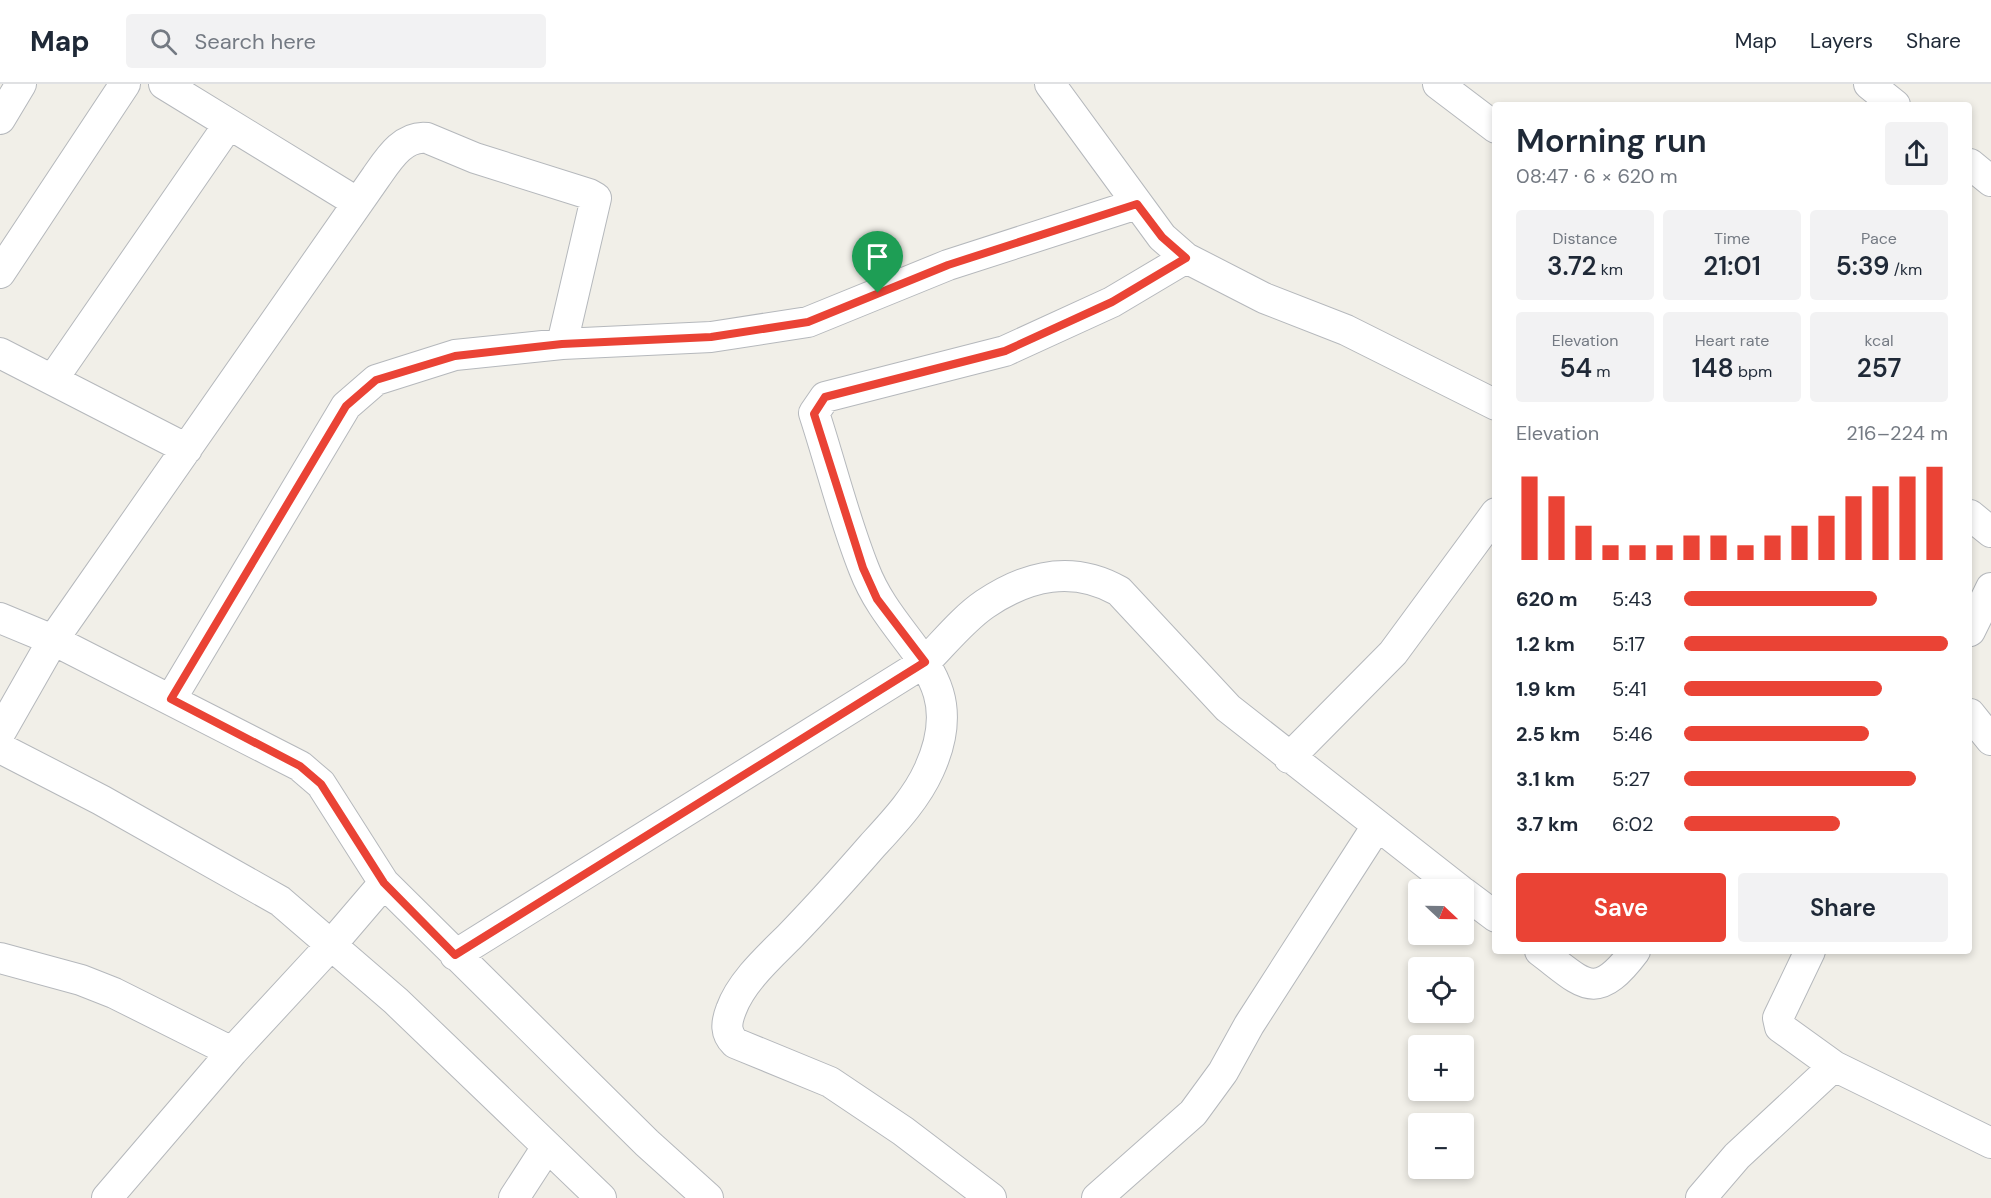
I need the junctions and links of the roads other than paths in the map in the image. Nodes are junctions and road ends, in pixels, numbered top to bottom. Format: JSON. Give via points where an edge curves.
{"nodes":[{"id":1,"x":21,"y":84,"type":"edge"},
{"id":2,"x":125,"y":84,"type":"edge"},
{"id":3,"x":164,"y":84,"type":"edge"},
{"id":4,"x":1050,"y":84,"type":"edge"},
{"id":5,"x":1438,"y":84,"type":"edge"},
{"id":6,"x":1869,"y":84,"type":"edge"},
{"id":7,"x":1891,"y":102,"type":"edge"},
{"id":8,"x":0,"y":119,"type":"edge"},
{"id":9,"x":229,"y":124,"type":"junction"},
{"id":10,"x":1492,"y":125,"type":"edge"},
{"id":11,"x":1972,"y":166,"type":"edge"},
{"id":12,"x":1991,"y":181,"type":"edge"},
{"id":13,"x":358,"y":203,"type":"junction"},
{"id":14,"x":1137,"y":204,"type":"junction"},
{"id":15,"x":1186,"y":258,"type":"junction"},
{"id":16,"x":0,"y":273,"type":"edge"},
{"id":17,"x":562,"y":344,"type":"junction"},
{"id":18,"x":0,"y":353,"type":"edge"},
{"id":19,"x":53,"y":380,"type":"junction"},
{"id":20,"x":1492,"y":403,"type":"edge"},
{"id":21,"x":187,"y":448,"type":"junction"},
{"id":22,"x":1972,"y":517,"type":"edge"},
{"id":23,"x":1492,"y":518,"type":"edge"},
{"id":24,"x":1991,"y":532,"type":"edge"},
{"id":25,"x":1991,"y":588,"type":"edge"},
{"id":26,"x":0,"y":618,"type":"edge"},
{"id":27,"x":1972,"y":627,"type":"edge"},
{"id":28,"x":53,"y":640,"type":"junction"},
{"id":29,"x":925,"y":662,"type":"junction"},
{"id":30,"x":171,"y":699,"type":"junction"},
{"id":31,"x":1972,"y":717,"type":"edge"},
{"id":32,"x":0,"y":733,"type":"edge"},
{"id":33,"x":1991,"y":741,"type":"edge"},
{"id":34,"x":0,"y":748,"type":"edge"},
{"id":35,"x":1289,"y":758,"type":"junction"},
{"id":36,"x":1377,"y":826,"type":"junction"},
{"id":37,"x":1446,"y":879,"type":"edge"},
{"id":38,"x":384,"y":883,"type":"junction"},
{"id":39,"x":1474,"y":900,"type":"edge"},
{"id":40,"x":1492,"y":914,"type":"edge"},
{"id":41,"x":331,"y":945,"type":"junction"},
{"id":42,"x":1544,"y":954,"type":"edge"},
{"id":43,"x":1633,"y":954,"type":"edge"},
{"id":44,"x":1809,"y":954,"type":"edge"},
{"id":45,"x":455,"y":955,"type":"junction"},
{"id":46,"x":0,"y":958,"type":"edge"},
{"id":47,"x":232,"y":1052,"type":"junction"},
{"id":48,"x":1834,"y":1066,"type":"junction"},
{"id":49,"x":1991,"y":1143,"type":"edge"},
{"id":50,"x":547,"y":1146,"type":"junction"},
{"id":51,"x":107,"y":1198,"type":"edge"},
{"id":52,"x":514,"y":1198,"type":"edge"},
{"id":53,"x":601,"y":1198,"type":"edge"},
{"id":54,"x":708,"y":1198,"type":"edge"},
{"id":55,"x":991,"y":1198,"type":"edge"},
{"id":56,"x":1097,"y":1198,"type":"edge"},
{"id":57,"x":1701,"y":1198,"type":"edge"}],
"edges":[{"from":1,"to":8,"type":"street"},
{"from":2,"to":16,"type":"street"},
{"from":3,"to":9,"type":"street"},
{"from":4,"to":14,"type":"street"},
{"from":5,"to":10,"type":"street"},
{"from":6,"to":7,"type":"street"},
{"from":9,"to":13,"type":"street"},
{"from":9,"to":19,"type":"street"},
{"from":11,"to":12,"type":"street"},
{"from":13,"to":17,"type":"street","via":[[392,155],[406,142],[420,137],[596,198]]},
{"from":13,"to":21,"type":"street"},
{"from":14,"to":15,"type":"street","via":[[1162,237]]},
{"from":14,"to":17,"type":"street","via":[[948,265],[808,322],[711,337]]},
{"from":15,"to":20,"type":"street","via":[[1223,279],[1346,330]]},
{"from":15,"to":29,"type":"street","via":[[1112,302],[1005,351],[820,401],[814,414],[863,568],[877,599]]},
{"from":17,"to":30,"type":"street","via":[[455,356],[376,380],[346,406]]},
{"from":18,"to":19,"type":"street"},
{"from":19,"to":21,"type":"street"},
{"from":21,"to":28,"type":"street"},
{"from":22,"to":24,"type":"street"},
{"from":23,"to":35,"type":"street","via":[[1393,653]]},
{"from":25,"to":27,"type":"street"},
{"from":26,"to":28,"type":"street"},
{"from":28,"to":30,"type":"street"},
{"from":28,"to":32,"type":"street"},
{"from":29,"to":35,"type":"street","via":[[984,605],[1022,584],[1052,576],[1099,580],[1119,591],[1228,708]]},
{"from":29,"to":45,"type":"street"},
{"from":29,"to":55,"type":"street","via":[[944,721],[941,743],[928,773],[906,807],[738,995],[729,1017],[728,1036],[735,1043],[830,1082]]},
{"from":30,"to":38,"type":"street","via":[[300,766],[321,784]]},
{"from":31,"to":33,"type":"street"},
{"from":34,"to":41,"type":"street","via":[[280,901]]},
{"from":35,"to":36,"type":"street"},
{"from":36,"to":37,"type":"street"},
{"from":36,"to":56,"type":"street","via":[[1223,1072],[1193,1113]]},
{"from":38,"to":41,"type":"street"},
{"from":38,"to":45,"type":"street"},
{"from":39,"to":40,"type":"street"},
{"from":41,"to":47,"type":"street"},
{"from":41,"to":50,"type":"street","via":[[396,1001]]},
{"from":42,"to":43,"type":"street","via":[[1589,985],[1604,983]]},
{"from":44,"to":48,"type":"street","via":[[1778,1018],[1780,1027]]},
{"from":45,"to":54,"type":"street"},
{"from":46,"to":47,"type":"street","via":[[114,993]]},
{"from":47,"to":51,"type":"street"},
{"from":48,"to":49,"type":"street"},
{"from":48,"to":57,"type":"street","via":[[1737,1156]]},
{"from":50,"to":52,"type":"street"},
{"from":50,"to":53,"type":"street"}]}
